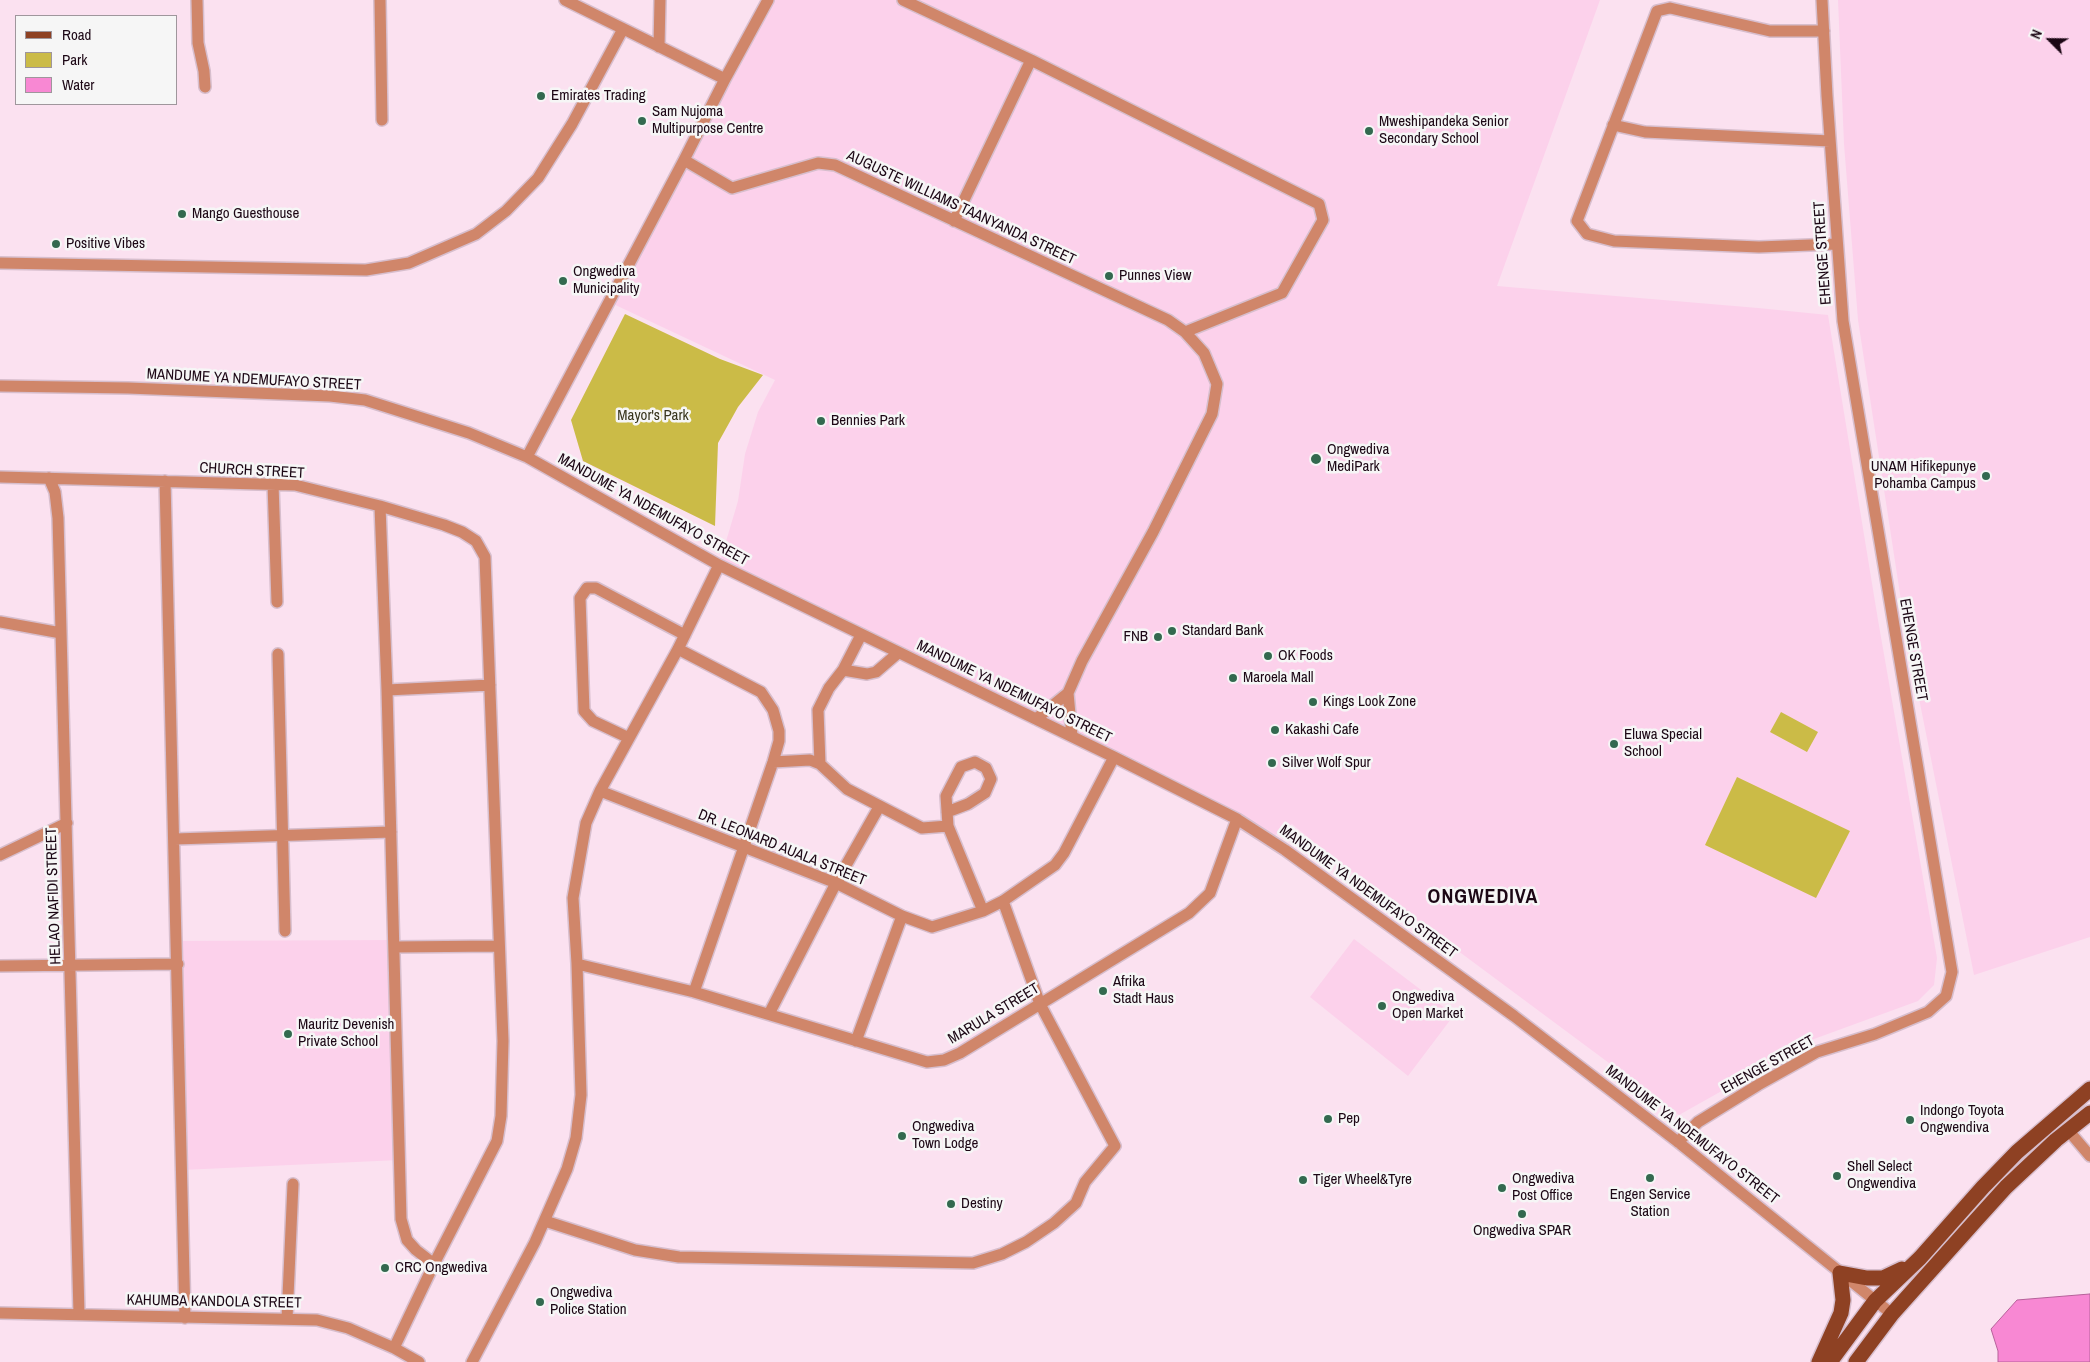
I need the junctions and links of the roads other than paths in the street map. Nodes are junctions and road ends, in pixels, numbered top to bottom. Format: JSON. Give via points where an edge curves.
{"nodes":[{"id":1,"x":197,"y":0,"type":"edge"},
{"id":2,"x":380,"y":0,"type":"edge"},
{"id":3,"x":565,"y":0,"type":"edge"},
{"id":4,"x":660,"y":0,"type":"edge"},
{"id":5,"x":768,"y":0,"type":"edge"},
{"id":6,"x":903,"y":0,"type":"edge"},
{"id":7,"x":1822,"y":0,"type":"edge"},
{"id":8,"x":623,"y":29,"type":"junction"},
{"id":9,"x":1824,"y":31,"type":"junction"},
{"id":10,"x":659,"y":47,"type":"junction"},
{"id":11,"x":1031,"y":60,"type":"junction"},
{"id":12,"x":725,"y":78,"type":"junction"},
{"id":13,"x":205,"y":87,"type":"dead end"},
{"id":14,"x":382,"y":120,"type":"dead end"},
{"id":15,"x":1613,"y":124,"type":"junction"},
{"id":16,"x":1830,"y":141,"type":"junction"},
{"id":17,"x":684,"y":160,"type":"junction"},
{"id":18,"x":954,"y":221,"type":"junction"},
{"id":19,"x":1836,"y":244,"type":"junction"},
{"id":20,"x":0,"y":263,"type":"edge"},
{"id":21,"x":1185,"y":332,"type":"junction"},
{"id":22,"x":0,"y":386,"type":"edge"},
{"id":23,"x":528,"y":458,"type":"junction"},
{"id":24,"x":0,"y":477,"type":"edge"},
{"id":25,"x":49,"y":478,"type":"junction"},
{"id":26,"x":165,"y":481,"type":"junction"},
{"id":27,"x":273,"y":484,"type":"junction"},
{"id":28,"x":380,"y":506,"type":"junction"},
{"id":29,"x":719,"y":565,"type":"junction"},
{"id":30,"x":277,"y":602,"type":"dead end"},
{"id":31,"x":0,"y":622,"type":"edge"},
{"id":32,"x":62,"y":632,"type":"junction"},
{"id":33,"x":685,"y":635,"type":"junction"},
{"id":34,"x":861,"y":635,"type":"junction"},
{"id":35,"x":678,"y":649,"type":"junction"},
{"id":36,"x":898,"y":653,"type":"junction"},
{"id":37,"x":278,"y":654,"type":"dead end"},
{"id":38,"x":843,"y":670,"type":"junction"},
{"id":39,"x":490,"y":685,"type":"junction"},
{"id":40,"x":387,"y":690,"type":"junction"},
{"id":41,"x":1068,"y":693,"type":"junction"},
{"id":42,"x":1036,"y":719,"type":"junction"},
{"id":43,"x":1072,"y":736,"type":"junction"},
{"id":44,"x":629,"y":738,"type":"junction"},
{"id":45,"x":1114,"y":757,"type":"junction"},
{"id":46,"x":773,"y":762,"type":"junction"},
{"id":47,"x":820,"y":764,"type":"junction"},
{"id":48,"x":600,"y":791,"type":"junction"},
{"id":49,"x":879,"y":807,"type":"junction"},
{"id":50,"x":947,"y":812,"type":"junction"},
{"id":51,"x":1237,"y":819,"type":"junction"},
{"id":52,"x":67,"y":823,"type":"junction"},
{"id":53,"x":948,"y":826,"type":"junction"},
{"id":54,"x":391,"y":832,"type":"junction"},
{"id":55,"x":282,"y":836,"type":"junction"},
{"id":56,"x":175,"y":839,"type":"junction"},
{"id":57,"x":742,"y":848,"type":"junction"},
{"id":58,"x":0,"y":855,"type":"edge"},
{"id":59,"x":836,"y":883,"type":"junction"},
{"id":60,"x":1003,"y":901,"type":"junction"},
{"id":61,"x":983,"y":911,"type":"junction"},
{"id":62,"x":902,"y":916,"type":"junction"},
{"id":63,"x":285,"y":931,"type":"dead end"},
{"id":64,"x":498,"y":946,"type":"junction"},
{"id":65,"x":394,"y":947,"type":"junction"},
{"id":66,"x":178,"y":964,"type":"junction"},
{"id":67,"x":577,"y":964,"type":"junction"},
{"id":68,"x":0,"y":966,"type":"edge"},
{"id":69,"x":70,"y":966,"type":"junction"},
{"id":70,"x":694,"y":992,"type":"junction"},
{"id":71,"x":1040,"y":1004,"type":"junction"},
{"id":72,"x":769,"y":1014,"type":"junction"},
{"id":73,"x":856,"y":1041,"type":"junction"},
{"id":74,"x":2090,"y":1089,"type":"edge"},
{"id":75,"x":2090,"y":1113,"type":"edge"},
{"id":76,"x":2068,"y":1130,"type":"junction"},
{"id":77,"x":1678,"y":1142,"type":"junction"},
{"id":78,"x":2090,"y":1156,"type":"edge"},
{"id":79,"x":294,"y":1184,"type":"dead end"},
{"id":80,"x":545,"y":1221,"type":"junction"},
{"id":81,"x":1928,"y":1248,"type":"junction"},
{"id":82,"x":434,"y":1264,"type":"junction"},
{"id":83,"x":1840,"y":1273,"type":"junction"},
{"id":84,"x":1875,"y":1301,"type":"junction"},
{"id":85,"x":0,"y":1313,"type":"edge"},
{"id":86,"x":79,"y":1314,"type":"junction"},
{"id":87,"x":1892,"y":1314,"type":"junction"},
{"id":88,"x":185,"y":1318,"type":"junction"},
{"id":89,"x":287,"y":1319,"type":"junction"},
{"id":90,"x":394,"y":1348,"type":"junction"},
{"id":91,"x":418,"y":1362,"type":"edge"},
{"id":92,"x":472,"y":1362,"type":"edge"},
{"id":93,"x":1819,"y":1362,"type":"edge"},
{"id":94,"x":1830,"y":1362,"type":"edge"},
{"id":95,"x":1856,"y":1362,"type":"edge"}],
"edges":[{"from":1,"to":13,"type":"street","via":[[198,43]]},
{"from":2,"to":14,"type":"street"},
{"from":3,"to":8,"type":"street"},
{"from":4,"to":10,"type":"street"},
{"from":5,"to":12,"type":"street"},
{"from":6,"to":11,"type":"street"},
{"from":7,"to":9,"type":"street","name":"EHENGE STREET"},
{"from":8,"to":10,"type":"street"},
{"from":8,"to":20,"type":"street","via":[[572,124],[538,178],[476,234],[409,263],[366,270]]},
{"from":9,"to":15,"type":"street","via":[[1770,31],[1670,8],[1658,11]]},
{"from":9,"to":16,"type":"street","name":"EHENGE STREET"},
{"from":10,"to":12,"type":"street"},
{"from":11,"to":18,"type":"street"},
{"from":11,"to":21,"type":"street","via":[[1319,204],[1323,220],[1282,294]]},
{"from":12,"to":17,"type":"street"},
{"from":15,"to":16,"type":"street","via":[[1645,132]]},
{"from":15,"to":19,"type":"street","via":[[1577,221],[1587,234],[1614,241],[1758,247]]},
{"from":16,"to":19,"type":"street","name":"EHENGE STREET"},
{"from":17,"to":18,"type":"street","name":"AUGUSTE WILLIAMS TAANYANDA STREET","via":[[732,188],[812,164],[830,163]]},
{"from":17,"to":23,"type":"street"},
{"from":18,"to":21,"type":"street","name":"AUGUSTE WILLIAMS TAANYANDA STREET","via":[[1168,320]]},
{"from":19,"to":77,"type":"street","name":"EHENGE STREET","via":[[1843,321],[1952,972],[1946,996],[1928,1012],[1875,1034],[1817,1052],[1698,1122]]},
{"from":21,"to":41,"type":"street","name":"AUGUSTE WILLIAMS TAANYANDA STREET","via":[[1204,353],[1217,384],[1212,414]]},
{"from":22,"to":23,"type":"street","name":"MANDUME YA NDEMUFAYO STREET","via":[[156,389],[365,400],[469,433]]},
{"from":23,"to":29,"type":"street","name":"MANDUME YA NDEMUFAYO STREET"},
{"from":24,"to":25,"type":"street","name":"CHURCH STREET"},
{"from":25,"to":26,"type":"street","name":"CHURCH STREET"},
{"from":25,"to":32,"type":"street","name":"HELAO NAFIDI STREET","via":[[55,492],[58,518]]},
{"from":26,"to":27,"type":"street","name":"CHURCH STREET"},
{"from":26,"to":56,"type":"street"},
{"from":27,"to":28,"type":"street","name":"CHURCH STREET","via":[[296,485]]},
{"from":27,"to":30,"type":"street"},
{"from":28,"to":39,"type":"street","name":"CHURCH STREET","via":[[462,532],[476,541],[485,557]]},
{"from":28,"to":40,"type":"street"},
{"from":29,"to":33,"type":"street"},
{"from":29,"to":34,"type":"street","name":"MANDUME YA NDEMUFAYO STREET"},
{"from":31,"to":32,"type":"street"},
{"from":32,"to":52,"type":"street","name":"HELAO NAFIDI STREET"},
{"from":33,"to":35,"type":"street"},
{"from":33,"to":44,"type":"street","via":[[596,588],[587,588],[580,598],[584,711],[593,721]]},
{"from":34,"to":36,"type":"street","name":"MANDUME YA NDEMUFAYO STREET"},
{"from":34,"to":38,"type":"street"},
{"from":35,"to":44,"type":"street"},
{"from":35,"to":46,"type":"street","via":[[761,692],[773,710],[779,731]]},
{"from":36,"to":38,"type":"street","via":[[876,672],[867,674]]},
{"from":36,"to":42,"type":"street","name":"MANDUME YA NDEMUFAYO STREET"},
{"from":37,"to":55,"type":"street"},
{"from":38,"to":47,"type":"street","via":[[818,710]]},
{"from":39,"to":40,"type":"street"},
{"from":39,"to":64,"type":"street"},
{"from":40,"to":54,"type":"street"},
{"from":41,"to":42,"type":"street"},
{"from":41,"to":43,"type":"street"},
{"from":42,"to":43,"type":"street","name":"MANDUME YA NDEMUFAYO STREET"},
{"from":43,"to":45,"type":"street","name":"MANDUME YA NDEMUFAYO STREET"},
{"from":44,"to":48,"type":"street"},
{"from":45,"to":51,"type":"street","name":"MANDUME YA NDEMUFAYO STREET"},
{"from":45,"to":60,"type":"street","name":"DR. LEONARD AUALA STREET","via":[[1064,854],[1055,865]]},
{"from":46,"to":47,"type":"street","via":[[810,760]]},
{"from":46,"to":57,"type":"street"},
{"from":47,"to":49,"type":"street","via":[[847,789]]},
{"from":48,"to":57,"type":"street","name":"DR. LEONARD AUALA STREET"},
{"from":48,"to":67,"type":"street","via":[[586,824],[573,898]]},
{"from":49,"to":53,"type":"street","via":[[922,828]]},
{"from":49,"to":59,"type":"street"},
{"from":50,"to":50,"type":"street","via":[[946,796],[961,767],[975,762],[986,768],[991,779],[985,792],[968,804]]},
{"from":50,"to":53,"type":"street"},
{"from":51,"to":71,"type":"street","name":"MARULA STREET","via":[[1210,893],[1188,913],[1136,947]]},
{"from":51,"to":77,"type":"street","name":"MANDUME YA NDEMUFAYO STREET","via":[[1285,850],[1514,1016]]},
{"from":52,"to":58,"type":"street"},
{"from":52,"to":69,"type":"street","name":"HELAO NAFIDI STREET"},
{"from":53,"to":61,"type":"street"},
{"from":54,"to":55,"type":"street"},
{"from":54,"to":65,"type":"street"},
{"from":55,"to":56,"type":"street"},
{"from":55,"to":63,"type":"street"},
{"from":56,"to":66,"type":"street"},
{"from":57,"to":59,"type":"street","name":"DR. LEONARD AUALA STREET"},
{"from":57,"to":70,"type":"street"},
{"from":59,"to":62,"type":"street","name":"DR. LEONARD AUALA STREET"},
{"from":59,"to":72,"type":"street"},
{"from":60,"to":61,"type":"street","name":"DR. LEONARD AUALA STREET"},
{"from":60,"to":71,"type":"street"},
{"from":61,"to":62,"type":"street","name":"DR. LEONARD AUALA STREET","via":[[932,927]]},
{"from":62,"to":73,"type":"street"},
{"from":64,"to":65,"type":"street"},
{"from":64,"to":82,"type":"street","via":[[503,1041],[497,1141]]},
{"from":65,"to":82,"type":"street","via":[[400,1219],[407,1240]]},
{"from":66,"to":69,"type":"street"},
{"from":66,"to":88,"type":"street"},
{"from":67,"to":70,"type":"street","name":"MARULA STREET"},
{"from":67,"to":80,"type":"street","via":[[581,1095],[576,1138]]},
{"from":68,"to":69,"type":"street"},
{"from":69,"to":86,"type":"street","name":"HELAO NAFIDI STREET"},
{"from":70,"to":72,"type":"street","name":"MARULA STREET"},
{"from":71,"to":73,"type":"street","name":"MARULA STREET","via":[[960,1054],[944,1060],[927,1062]]},
{"from":71,"to":80,"type":"street","via":[[1115,1146],[1085,1182],[1076,1203],[1054,1223],[1002,1254],[973,1263],[679,1256],[635,1250]]},
{"from":72,"to":73,"type":"street","name":"MARULA STREET"},
{"from":74,"to":81,"type":"main road","via":[[2017,1152]]},
{"from":75,"to":76,"type":"main road"},
{"from":76,"to":78,"type":"street"},
{"from":76,"to":87,"type":"main road","via":[[2006,1187]]},
{"from":77,"to":83,"type":"street","name":"MANDUME YA NDEMUFAYO STREET"},
{"from":79,"to":89,"type":"street"},
{"from":80,"to":92,"type":"street"},
{"from":81,"to":83,"type":"main road","via":[[1901,1270],[1883,1278]]},
{"from":81,"to":84,"type":"main road"},
{"from":82,"to":90,"type":"street"},
{"from":83,"to":84,"type":"street","name":"MANDUME YA NDEMUFAYO STREET"},
{"from":83,"to":93,"type":"main road","via":[[1841,1313]]},
{"from":84,"to":87,"type":"street","name":"MANDUME YA NDEMUFAYO STREET"},
{"from":84,"to":94,"type":"main road"},
{"from":85,"to":86,"type":"street","name":"KAHUMBA KANDOLA STREET"},
{"from":86,"to":88,"type":"street","name":"KAHUMBA KANDOLA STREET"},
{"from":87,"to":95,"type":"main road"},
{"from":88,"to":89,"type":"street","name":"KAHUMBA KANDOLA STREET"},
{"from":89,"to":90,"type":"street","name":"KAHUMBA KANDOLA STREET","via":[[317,1320],[348,1328]]},
{"from":90,"to":91,"type":"street","name":"KAHUMBA KANDOLA STREET"}]}
